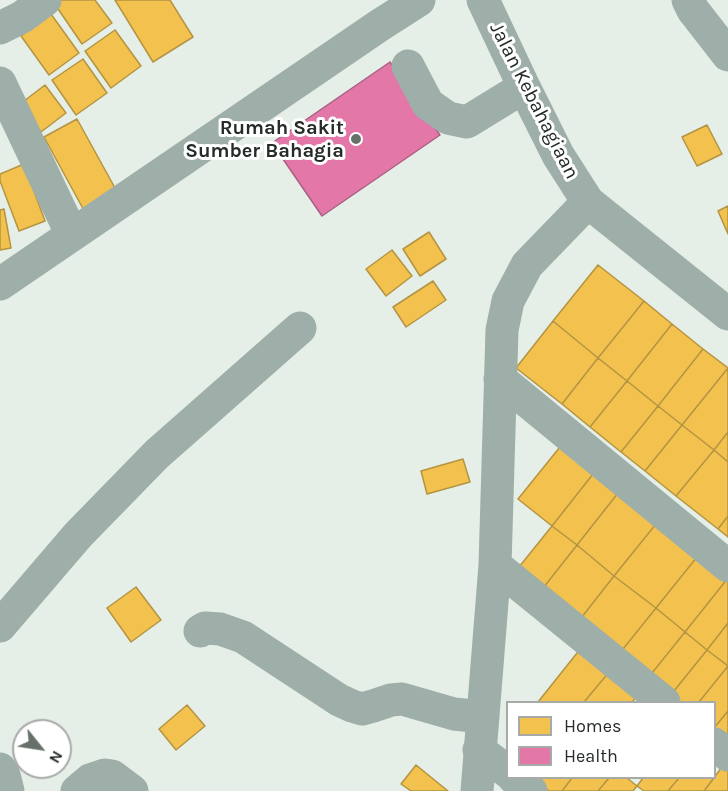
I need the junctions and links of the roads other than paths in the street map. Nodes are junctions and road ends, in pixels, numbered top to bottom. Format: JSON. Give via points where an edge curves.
{"nodes":[{"id":1,"x":45,"y":0,"type":"edge"},
{"id":2,"x":419,"y":0,"type":"edge"},
{"id":3,"x":483,"y":0,"type":"edge"},
{"id":4,"x":688,"y":0,"type":"edge"},
{"id":5,"x":374,"y":12,"type":"edge"},
{"id":6,"x":0,"y":28,"type":"edge"},
{"id":7,"x":728,"y":55,"type":"edge"},
{"id":8,"x":408,"y":66,"type":"dead end"},
{"id":9,"x":0,"y":83,"type":"edge"},
{"id":10,"x":524,"y":87,"type":"junction"},
{"id":11,"x":588,"y":202,"type":"junction"},
{"id":12,"x":72,"y":235,"type":"junction"},
{"id":13,"x":0,"y":284,"type":"edge"},
{"id":14,"x":727,"y":311,"type":"edge"},
{"id":15,"x":300,"y":328,"type":"dead end"},
{"id":16,"x":500,"y":379,"type":"junction"},
{"id":17,"x":495,"y":565,"type":"junction"},
{"id":18,"x":728,"y":566,"type":"edge"},
{"id":19,"x":0,"y":626,"type":"edge"},
{"id":20,"x":200,"y":631,"type":"dead end"},
{"id":21,"x":663,"y":701,"type":"edge"},
{"id":22,"x":483,"y":717,"type":"junction"},
{"id":23,"x":716,"y":746,"type":"edge"},
{"id":24,"x":479,"y":750,"type":"junction"},
{"id":25,"x":728,"y":755,"type":"edge"},
{"id":26,"x":0,"y":769,"type":"edge"},
{"id":27,"x":506,"y":771,"type":"edge"},
{"id":28,"x":516,"y":779,"type":"edge"},
{"id":29,"x":8,"y":791,"type":"edge"},
{"id":30,"x":77,"y":791,"type":"edge"},
{"id":31,"x":132,"y":791,"type":"edge"},
{"id":32,"x":477,"y":791,"type":"edge"},
{"id":33,"x":531,"y":791,"type":"edge"}],
"edges":[{"from":1,"to":6,"type":"street"},
{"from":2,"to":5,"type":"street"},
{"from":3,"to":10,"type":"street","name":"Jalan Kebahagiaan"},
{"from":4,"to":7,"type":"street"},
{"from":5,"to":12,"type":"street"},
{"from":8,"to":10,"type":"street","via":[[428,104],[448,118],[466,122]]},
{"from":9,"to":12,"type":"street"},
{"from":10,"to":11,"type":"street","name":"Jalan Kebahagiaan","via":[[558,155]]},
{"from":11,"to":14,"type":"street","name":"Jalan Kebahagiaan"},
{"from":11,"to":16,"type":"street","via":[[527,265],[508,301],[502,330]]},
{"from":12,"to":13,"type":"street"},
{"from":15,"to":19,"type":"street","via":[[157,454],[78,535]]},
{"from":16,"to":17,"type":"street"},
{"from":16,"to":18,"type":"street"},
{"from":17,"to":21,"type":"street"},
{"from":17,"to":22,"type":"street"},
{"from":20,"to":22,"type":"street","via":[[220,629],[243,637],[352,706],[362,709],[402,699],[454,714]]},
{"from":22,"to":24,"type":"street"},
{"from":23,"to":25,"type":"street"},
{"from":24,"to":27,"type":"street"},
{"from":24,"to":32,"type":"street"},
{"from":26,"to":29,"type":"street"},
{"from":28,"to":33,"type":"street"},
{"from":30,"to":31,"type":"street","via":[[90,780],[105,775]]}]}
